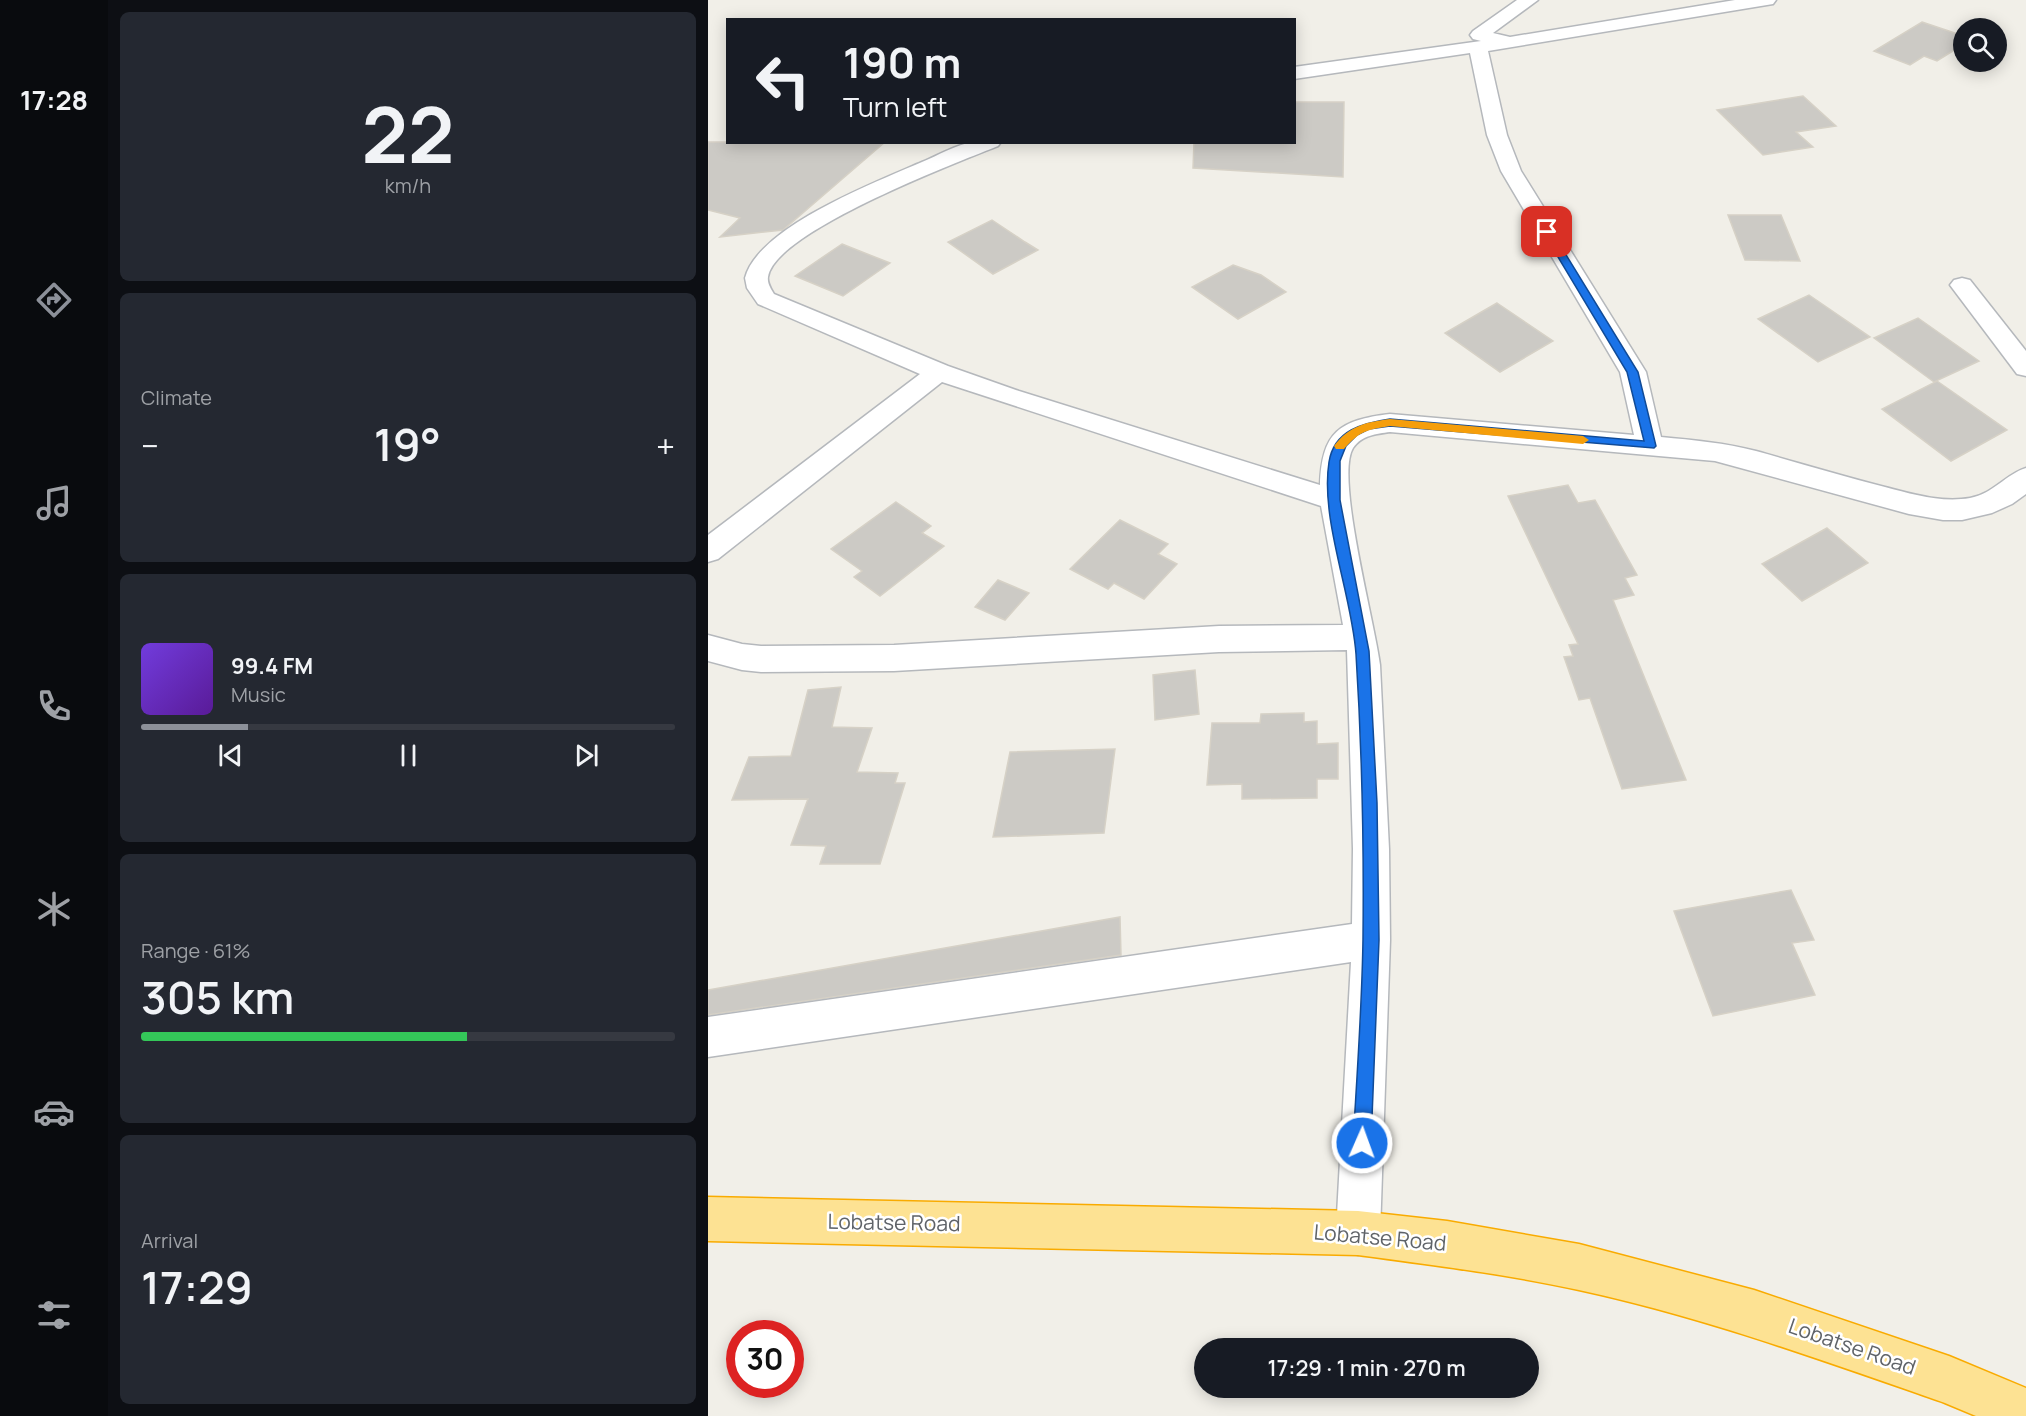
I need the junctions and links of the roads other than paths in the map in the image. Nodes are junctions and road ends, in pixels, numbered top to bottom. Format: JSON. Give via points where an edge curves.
{"nodes":[{"id":1,"x":1529,"y":0,"type":"edge"},
{"id":2,"x":1767,"y":0,"type":"edge"},
{"id":3,"x":1510,"y":42,"type":"junction"},
{"id":4,"x":1296,"y":73,"type":"edge"},
{"id":5,"x":986,"y":144,"type":"edge"},
{"id":6,"x":1962,"y":285,"type":"dead end"},
{"id":7,"x":2026,"y":368,"type":"edge"},
{"id":8,"x":939,"y":372,"type":"junction"},
{"id":9,"x":1650,"y":446,"type":"junction"},
{"id":10,"x":2026,"y":478,"type":"edge"},
{"id":11,"x":1334,"y":500,"type":"junction"},
{"id":12,"x":708,"y":551,"type":"edge"},
{"id":13,"x":1361,"y":637,"type":"junction"},
{"id":14,"x":708,"y":648,"type":"edge"},
{"id":15,"x":1371,"y":940,"type":"junction"},
{"id":16,"x":708,"y":1036,"type":"edge"},
{"id":17,"x":708,"y":1220,"type":"edge"},
{"id":18,"x":1358,"y":1233,"type":"junction"},
{"id":19,"x":2026,"y":1413,"type":"edge"}],
"edges":[{"from":1,"to":3,"type":"street","via":[[1479,35]]},
{"from":2,"to":3,"type":"street"},
{"from":3,"to":4,"type":"street"},
{"from":3,"to":9,"type":"street","via":[[1478,47],[1503,155],[1633,372]]},
{"from":5,"to":8,"type":"street","via":[[927,166],[819,220],[786,241],[756,274],[757,287],[766,299]]},
{"from":6,"to":7,"type":"street"},
{"from":8,"to":11,"type":"street"},
{"from":8,"to":12,"type":"street"},
{"from":9,"to":10,"type":"street","via":[[1715,451],[1852,489],[1953,511],[1999,499]]},
{"from":9,"to":11,"type":"street","via":[[1390,423],[1366,426],[1341,444],[1335,461]]},
{"from":11,"to":13,"type":"street"},
{"from":13,"to":14,"type":"street","via":[[1219,639],[894,658],[761,659]]},
{"from":13,"to":15,"type":"street","via":[[1371,849]]},
{"from":15,"to":16,"type":"street"},
{"from":15,"to":18,"type":"street"},
{"from":17,"to":18,"type":"highway","name":"Lobatse Road"},
{"from":18,"to":19,"type":"highway","name":"Lobatse Road","via":[[1579,1267],[1754,1312],[1949,1380]]}]}
